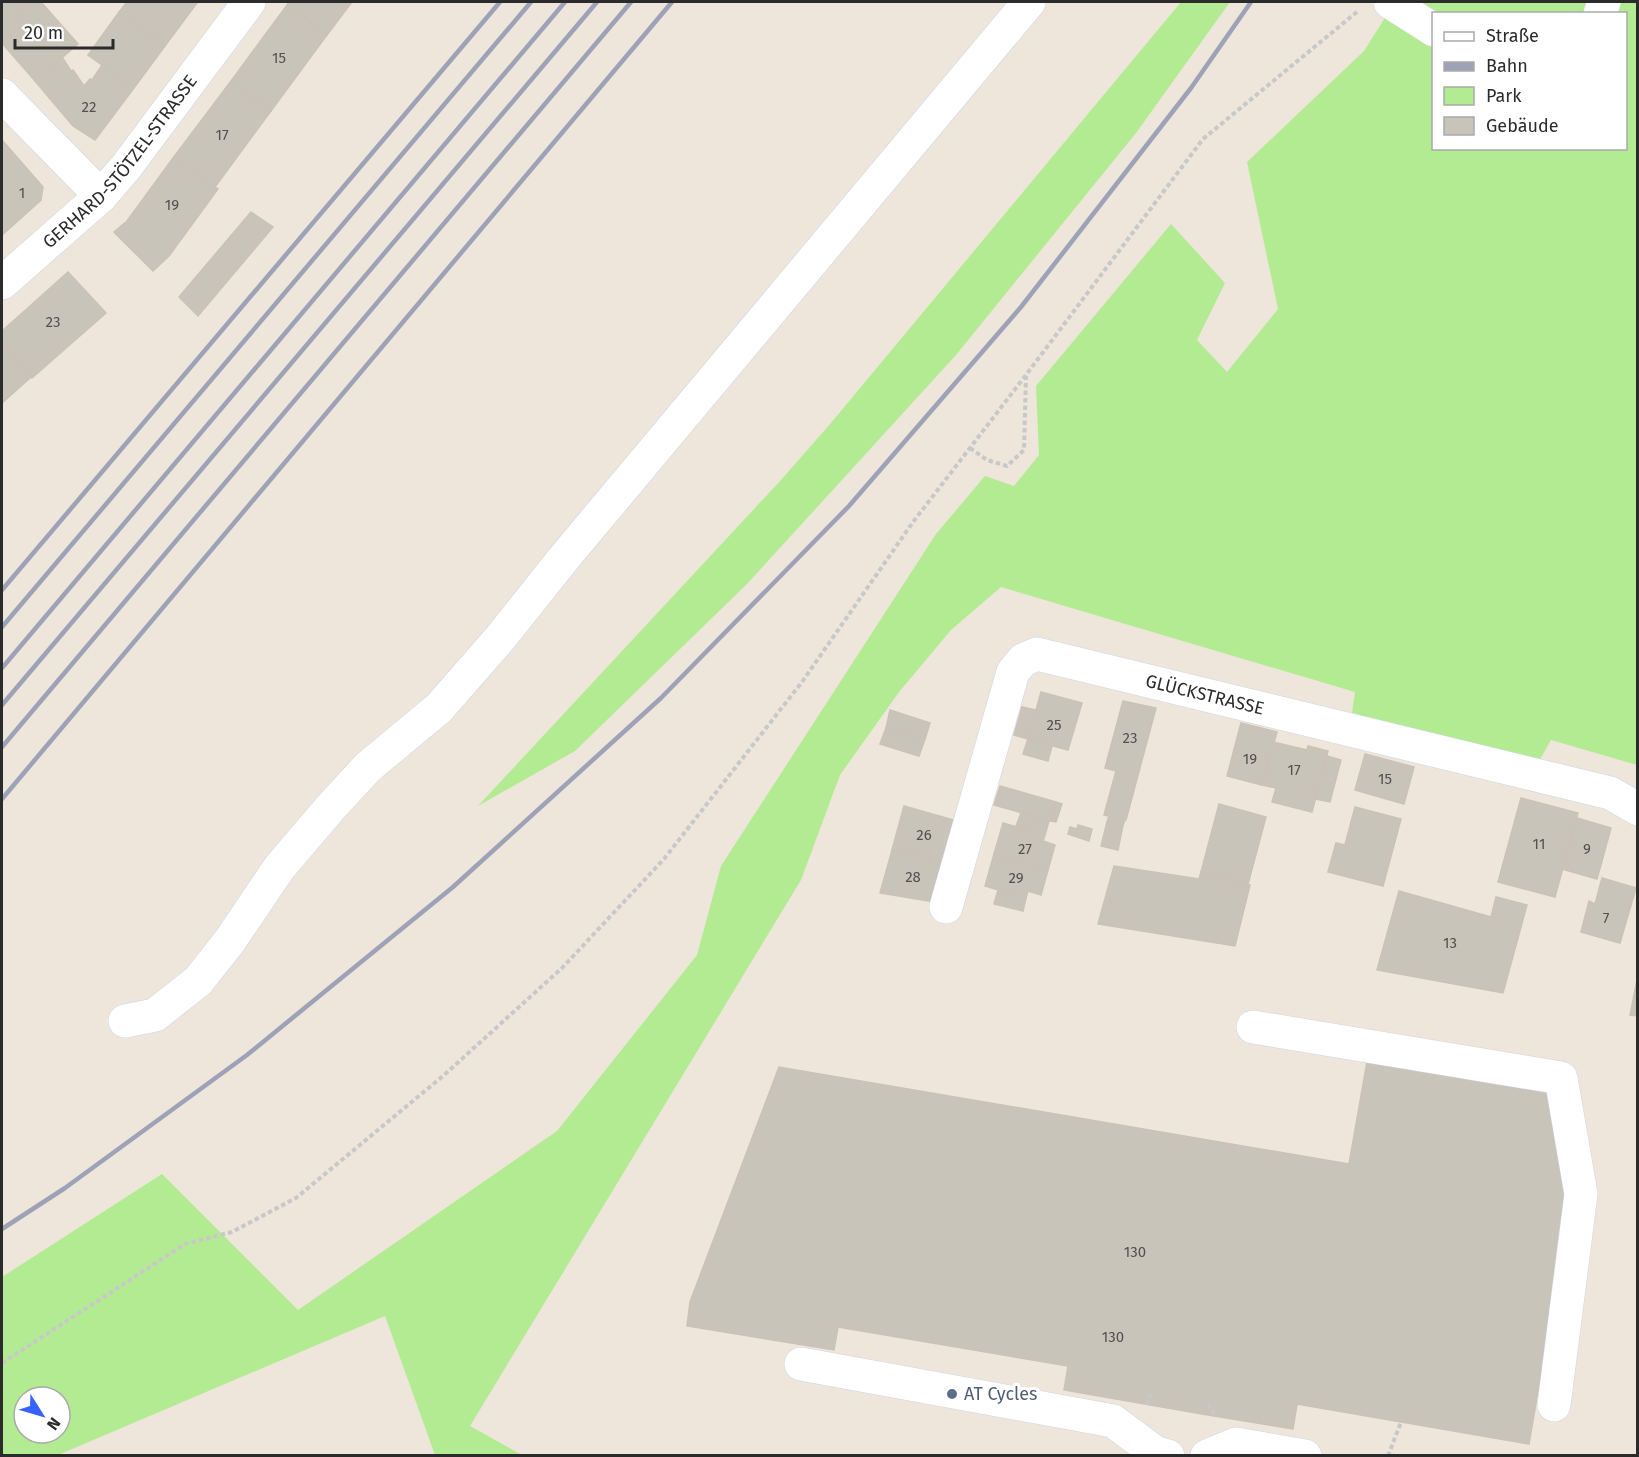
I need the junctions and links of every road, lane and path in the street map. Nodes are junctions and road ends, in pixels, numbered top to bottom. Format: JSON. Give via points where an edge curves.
{"nodes":[{"id":1,"x":249,"y":2,"type":"edge"},
{"id":2,"x":1029,"y":2,"type":"edge"},
{"id":3,"x":1376,"y":5,"type":"edge"},
{"id":4,"x":1432,"y":29,"type":"edge"},
{"id":5,"x":2,"y":95,"type":"edge"},
{"id":6,"x":101,"y":196,"type":"junction"},
{"id":7,"x":2,"y":283,"type":"edge"},
{"id":8,"x":1026,"y":375,"type":"junction"},
{"id":9,"x":970,"y":448,"type":"junction"},
{"id":10,"x":1638,"y":809,"type":"edge"},
{"id":11,"x":946,"y":907,"type":"dead end"},
{"id":12,"x":124,"y":1021,"type":"dead end"},
{"id":13,"x":1253,"y":1027,"type":"dead end"},
{"id":14,"x":2,"y":1363,"type":"edge"},
{"id":15,"x":801,"y":1364,"type":"dead end"},
{"id":16,"x":1554,"y":1405,"type":"dead end"},
{"id":17,"x":1401,"y":1422,"type":"dead end"},
{"id":18,"x":1168,"y":1455,"type":"edge"},
{"id":19,"x":1207,"y":1455,"type":"edge"},
{"id":20,"x":1305,"y":1455,"type":"edge"},
{"id":21,"x":1388,"y":1455,"type":"edge"}],
"edges":[{"from":1,"to":6,"type":"street","name":"GERHARD-STÖTZEL-STRASSE"},
{"from":2,"to":12,"type":"street","via":[[501,637],[439,708],[368,767],[330,807],[279,868],[198,981],[155,1015]]},
{"from":3,"to":4,"type":"street"},
{"from":3,"to":8,"type":"path","via":[[1203,139]]},
{"from":5,"to":6,"type":"street"},
{"from":6,"to":7,"type":"street","name":"GERHARD-STÖTZEL-STRASSE"},
{"from":8,"to":9,"type":"path"},
{"from":8,"to":9,"type":"path","via":[[1024,450],[1007,466],[987,460]]},
{"from":9,"to":14,"type":"path","via":[[913,522],[802,682],[671,850],[562,968],[443,1076],[296,1198],[232,1232],[185,1244]]},
{"from":10,"to":11,"type":"street","name":"GLÜCKSTRASSE","via":[[1610,793],[1037,654],[1023,660],[1012,672]]},
{"from":13,"to":16,"type":"street","via":[[1561,1078],[1581,1194]]},
{"from":15,"to":18,"type":"street","via":[[1113,1421],[1156,1453]]},
{"from":17,"to":21,"type":"path"},
{"from":19,"to":20,"type":"street","via":[[1236,1444]]}]}
